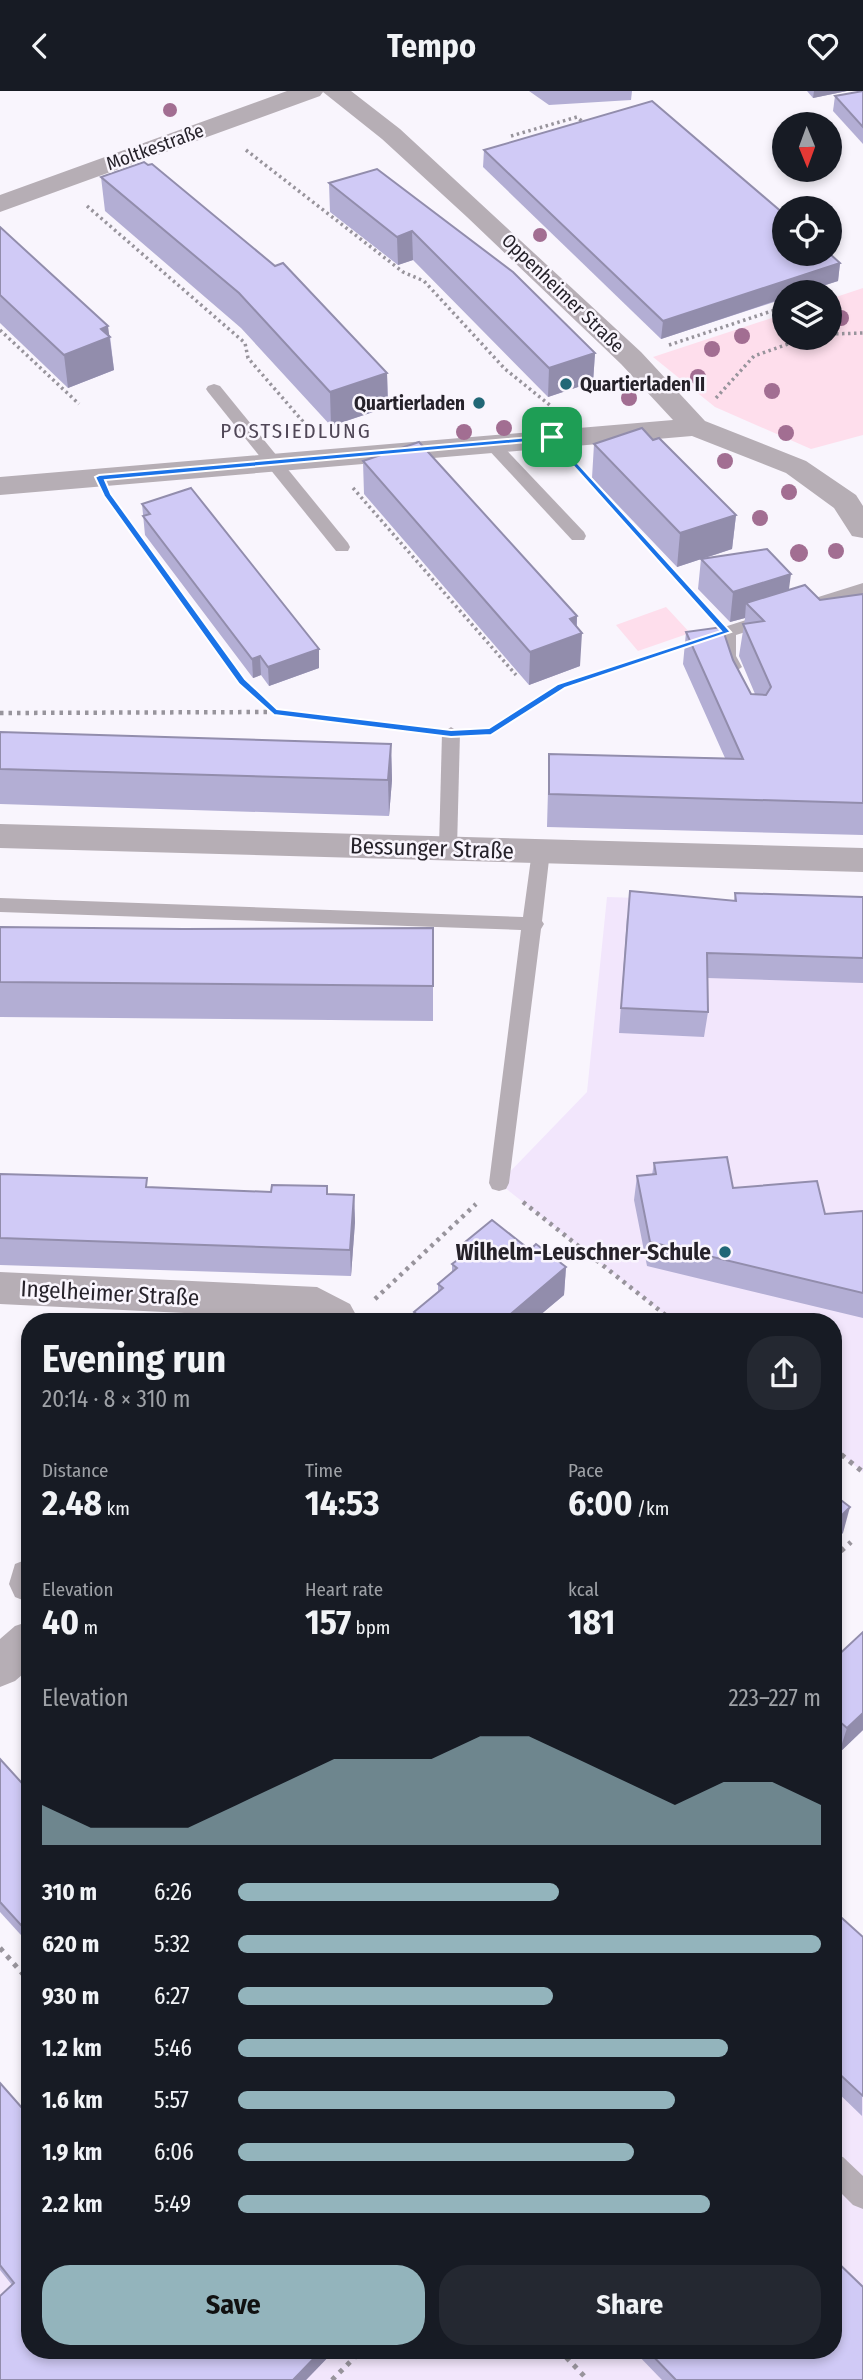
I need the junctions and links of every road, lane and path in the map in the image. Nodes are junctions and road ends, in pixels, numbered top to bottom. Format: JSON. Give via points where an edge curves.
{"nodes":[{"id":1,"x":310,"y":91,"type":"edge"},
{"id":2,"x":335,"y":91,"type":"edge"},
{"id":3,"x":215,"y":125,"type":"junction"},
{"id":4,"x":586,"y":125,"type":"edge"},
{"id":5,"x":511,"y":136,"type":"dead end"},
{"id":6,"x":62,"y":181,"type":"junction"},
{"id":7,"x":0,"y":204,"type":"edge"},
{"id":8,"x":772,"y":311,"type":"edge"},
{"id":9,"x":0,"y":330,"type":"edge"},
{"id":10,"x":863,"y":333,"type":"edge"},
{"id":11,"x":842,"y":334,"type":"edge"},
{"id":12,"x":772,"y":350,"type":"edge"},
{"id":13,"x":631,"y":358,"type":"junction"},
{"id":14,"x":214,"y":389,"type":"dead end"},
{"id":15,"x":79,"y":404,"type":"dead end"},
{"id":16,"x":690,"y":421,"type":"junction"},
{"id":17,"x":586,"y":435,"type":"junction"},
{"id":18,"x":552,"y":437,"type":"junction"},
{"id":19,"x":491,"y":443,"type":"junction"},
{"id":20,"x":338,"y":456,"type":"junction"},
{"id":21,"x":275,"y":462,"type":"junction"},
{"id":22,"x":99,"y":477,"type":"junction"},
{"id":23,"x":0,"y":486,"type":"edge"},
{"id":24,"x":863,"y":529,"type":"edge"},
{"id":25,"x":578,"y":536,"type":"dead end"},
{"id":26,"x":342,"y":547,"type":"dead end"},
{"id":27,"x":863,"y":588,"type":"edge"},
{"id":28,"x":727,"y":632,"type":"junction"},
{"id":29,"x":516,"y":675,"type":"edge"},
{"id":30,"x":741,"y":688,"type":"edge"},
{"id":31,"x":274,"y":712,"type":"junction"},
{"id":32,"x":0,"y":713,"type":"edge"},
{"id":33,"x":451,"y":733,"type":"junction"},
{"id":34,"x":0,"y":836,"type":"edge"},
{"id":35,"x":448,"y":849,"type":"junction"},
{"id":36,"x":541,"y":851,"type":"junction"},
{"id":37,"x":863,"y":860,"type":"edge"},
{"id":38,"x":0,"y":905,"type":"edge"},
{"id":39,"x":534,"y":924,"type":"junction"},
{"id":40,"x":499,"y":1183,"type":"joint"},
{"id":41,"x":0,"y":1288,"type":"edge"},
{"id":42,"x":332,"y":1313,"type":"edge"},
{"id":43,"x":663,"y":1313,"type":"edge"},
{"id":44,"x":842,"y":1455,"type":"edge"},
{"id":45,"x":863,"y":1472,"type":"edge"},
{"id":46,"x":851,"y":1542,"type":"edge"},
{"id":47,"x":842,"y":1550,"type":"edge"},
{"id":48,"x":21,"y":1648,"type":"edge"},
{"id":49,"x":0,"y":1667,"type":"edge"},
{"id":50,"x":0,"y":1948,"type":"edge"},
{"id":51,"x":21,"y":1972,"type":"edge"},
{"id":52,"x":842,"y":2175,"type":"edge"},
{"id":53,"x":863,"y":2195,"type":"edge"},
{"id":54,"x":353,"y":2359,"type":"edge"},
{"id":55,"x":568,"y":2359,"type":"edge"},
{"id":56,"x":332,"y":2380,"type":"edge"},
{"id":57,"x":588,"y":2380,"type":"edge"}],
"edges":[{"from":1,"to":3,"type":"street","name":"Moltkestraße"},
{"from":2,"to":13,"type":"street","name":"Oppenheimer Straße","via":[[467,202]]},
{"from":3,"to":6,"type":"street","name":"Moltkestraße"},
{"from":3,"to":17,"type":"path","via":[[403,272],[424,281],[505,369]]},
{"from":4,"to":5,"type":"path","via":[[577,117]]},
{"from":6,"to":7,"type":"street","name":"Moltkestraße"},
{"from":6,"to":20,"type":"path","via":[[245,343],[248,358],[314,436]]},
{"from":8,"to":13,"type":"path"},
{"from":9,"to":15,"type":"path"},
{"from":10,"to":11,"type":"path"},
{"from":12,"to":16,"type":"path","via":[[754,356]]},
{"from":13,"to":16,"type":"street","name":"Oppenheimer Straße"},
{"from":14,"to":21,"type":"lane"},
{"from":16,"to":17,"type":"street"},
{"from":16,"to":24,"type":"street","name":"Oppenheimer Straße","via":[[796,467],[845,502]]},
{"from":17,"to":18,"type":"street"},
{"from":18,"to":19,"type":"street"},
{"from":18,"to":28,"type":"path"},
{"from":19,"to":20,"type":"street"},
{"from":19,"to":25,"type":"lane"},
{"from":20,"to":21,"type":"street"},
{"from":20,"to":29,"type":"path"},
{"from":21,"to":22,"type":"street"},
{"from":21,"to":26,"type":"lane"},
{"from":22,"to":23,"type":"street"},
{"from":22,"to":31,"type":"path","via":[[242,682]]},
{"from":27,"to":28,"type":"lane"},
{"from":28,"to":30,"type":"lane","via":[[727,656]]},
{"from":28,"to":33,"type":"path","via":[[561,686],[491,731]]},
{"from":31,"to":32,"type":"path"},
{"from":31,"to":33,"type":"path"},
{"from":33,"to":35,"type":"lane"},
{"from":34,"to":35,"type":"street","name":"Bessunger Straße"},
{"from":35,"to":36,"type":"street","name":"Bessunger Straße"},
{"from":36,"to":37,"type":"street","name":"Bessunger Straße"},
{"from":36,"to":39,"type":"lane"},
{"from":38,"to":39,"type":"lane"},
{"from":39,"to":40,"type":"lane"},
{"from":40,"to":43,"type":"path"},
{"from":41,"to":42,"type":"street","name":"Ingelheimer Straße","via":[[317,1303]]},
{"from":44,"to":45,"type":"path"},
{"from":46,"to":47,"type":"path"},
{"from":48,"to":49,"type":"street"},
{"from":50,"to":51,"type":"path"},
{"from":52,"to":53,"type":"lane"},
{"from":54,"to":56,"type":"path"},
{"from":55,"to":57,"type":"path"}]}
